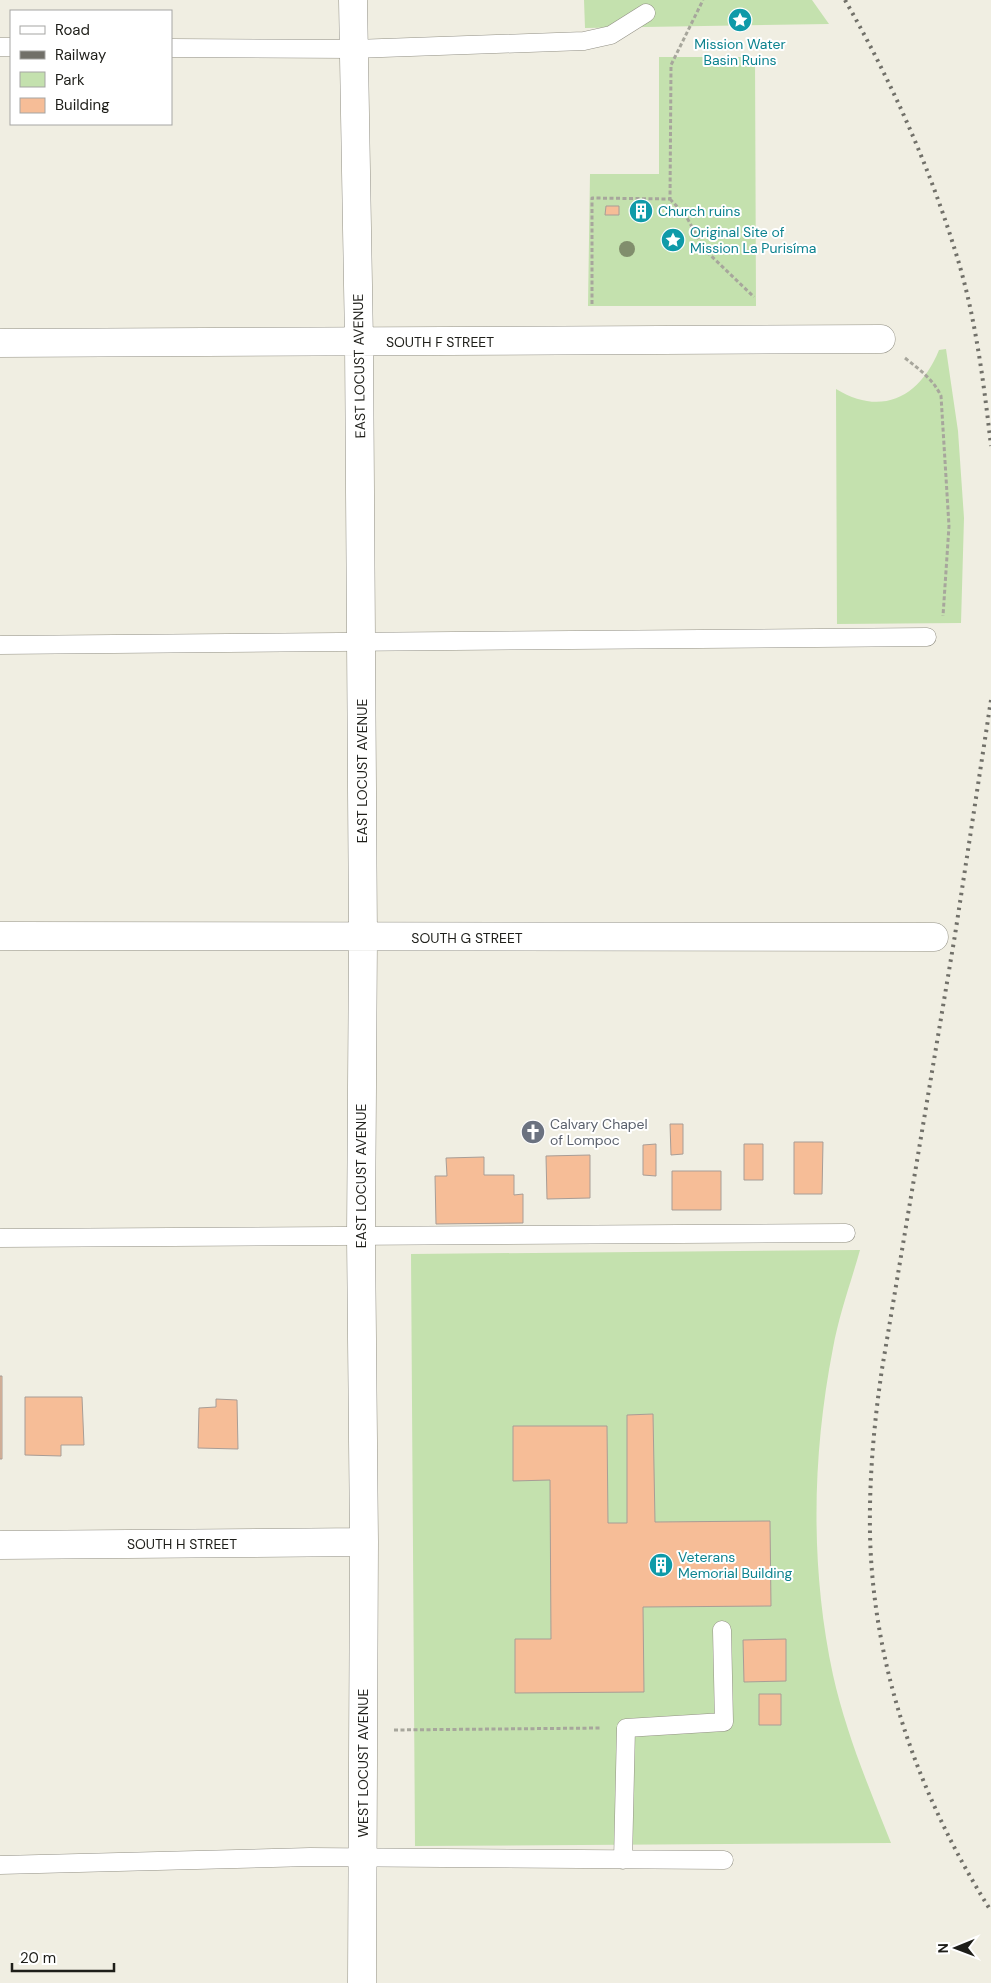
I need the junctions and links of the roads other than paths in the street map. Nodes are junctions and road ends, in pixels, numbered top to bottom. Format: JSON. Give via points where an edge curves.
{"nodes":[{"id":1,"x":353,"y":0,"type":"edge"},
{"id":2,"x":646,"y":12,"type":"dead end"},
{"id":3,"x":172,"y":48,"type":"edge"},
{"id":4,"x":354,"y":49,"type":"junction"},
{"id":5,"x":881,"y":339,"type":"road end"},
{"id":6,"x":359,"y":342,"type":"junction"},
{"id":7,"x":0,"y":343,"type":"edge"},
{"id":8,"x":927,"y":637,"type":"road end"},
{"id":9,"x":361,"y":642,"type":"junction"},
{"id":10,"x":0,"y":645,"type":"edge"},
{"id":11,"x":0,"y":936,"type":"edge"},
{"id":12,"x":934,"y":937,"type":"dead end"},
{"id":13,"x":363,"y":938,"type":"junction"},
{"id":14,"x":846,"y":1233,"type":"dead end"},
{"id":15,"x":361,"y":1237,"type":"junction"},
{"id":16,"x":0,"y":1238,"type":"edge"},
{"id":17,"x":364,"y":1542,"type":"junction"},
{"id":18,"x":0,"y":1545,"type":"edge"},
{"id":19,"x":722,"y":1630,"type":"dead end"},
{"id":20,"x":363,"y":1858,"type":"junction"},
{"id":21,"x":623,"y":1860,"type":"junction"},
{"id":22,"x":724,"y":1860,"type":"dead end"},
{"id":23,"x":0,"y":1865,"type":"edge"},
{"id":24,"x":362,"y":1983,"type":"edge"}],
"edges":[{"from":1,"to":4,"type":"street","name":"EAST LOCUST AVENUE"},
{"from":2,"to":4,"type":"lane","via":[[611,35],[584,42]]},
{"from":3,"to":4,"type":"lane"},
{"from":4,"to":6,"type":"street","name":"EAST LOCUST AVENUE"},
{"from":5,"to":6,"type":"street","name":"SOUTH F STREET"},
{"from":6,"to":7,"type":"street","name":"SOUTH F STREET"},
{"from":6,"to":9,"type":"street","name":"EAST LOCUST AVENUE"},
{"from":8,"to":9,"type":"lane"},
{"from":9,"to":10,"type":"lane"},
{"from":9,"to":13,"type":"street","name":"EAST LOCUST AVENUE"},
{"from":11,"to":13,"type":"street","name":"SOUTH G STREET"},
{"from":12,"to":13,"type":"street","name":"SOUTH G STREET"},
{"from":13,"to":15,"type":"street","name":"EAST LOCUST AVENUE"},
{"from":14,"to":15,"type":"lane"},
{"from":15,"to":16,"type":"lane"},
{"from":15,"to":17,"type":"street","name":"EAST LOCUST AVENUE"},
{"from":17,"to":18,"type":"street","name":"SOUTH H STREET"},
{"from":17,"to":20,"type":"street","name":"WEST LOCUST AVENUE"},
{"from":19,"to":21,"type":"lane","via":[[724,1722],[626,1728]]},
{"from":20,"to":21,"type":"lane"},
{"from":20,"to":23,"type":"lane"},
{"from":20,"to":24,"type":"street","name":"WEST LOCUST AVENUE"},
{"from":21,"to":22,"type":"lane"}]}
